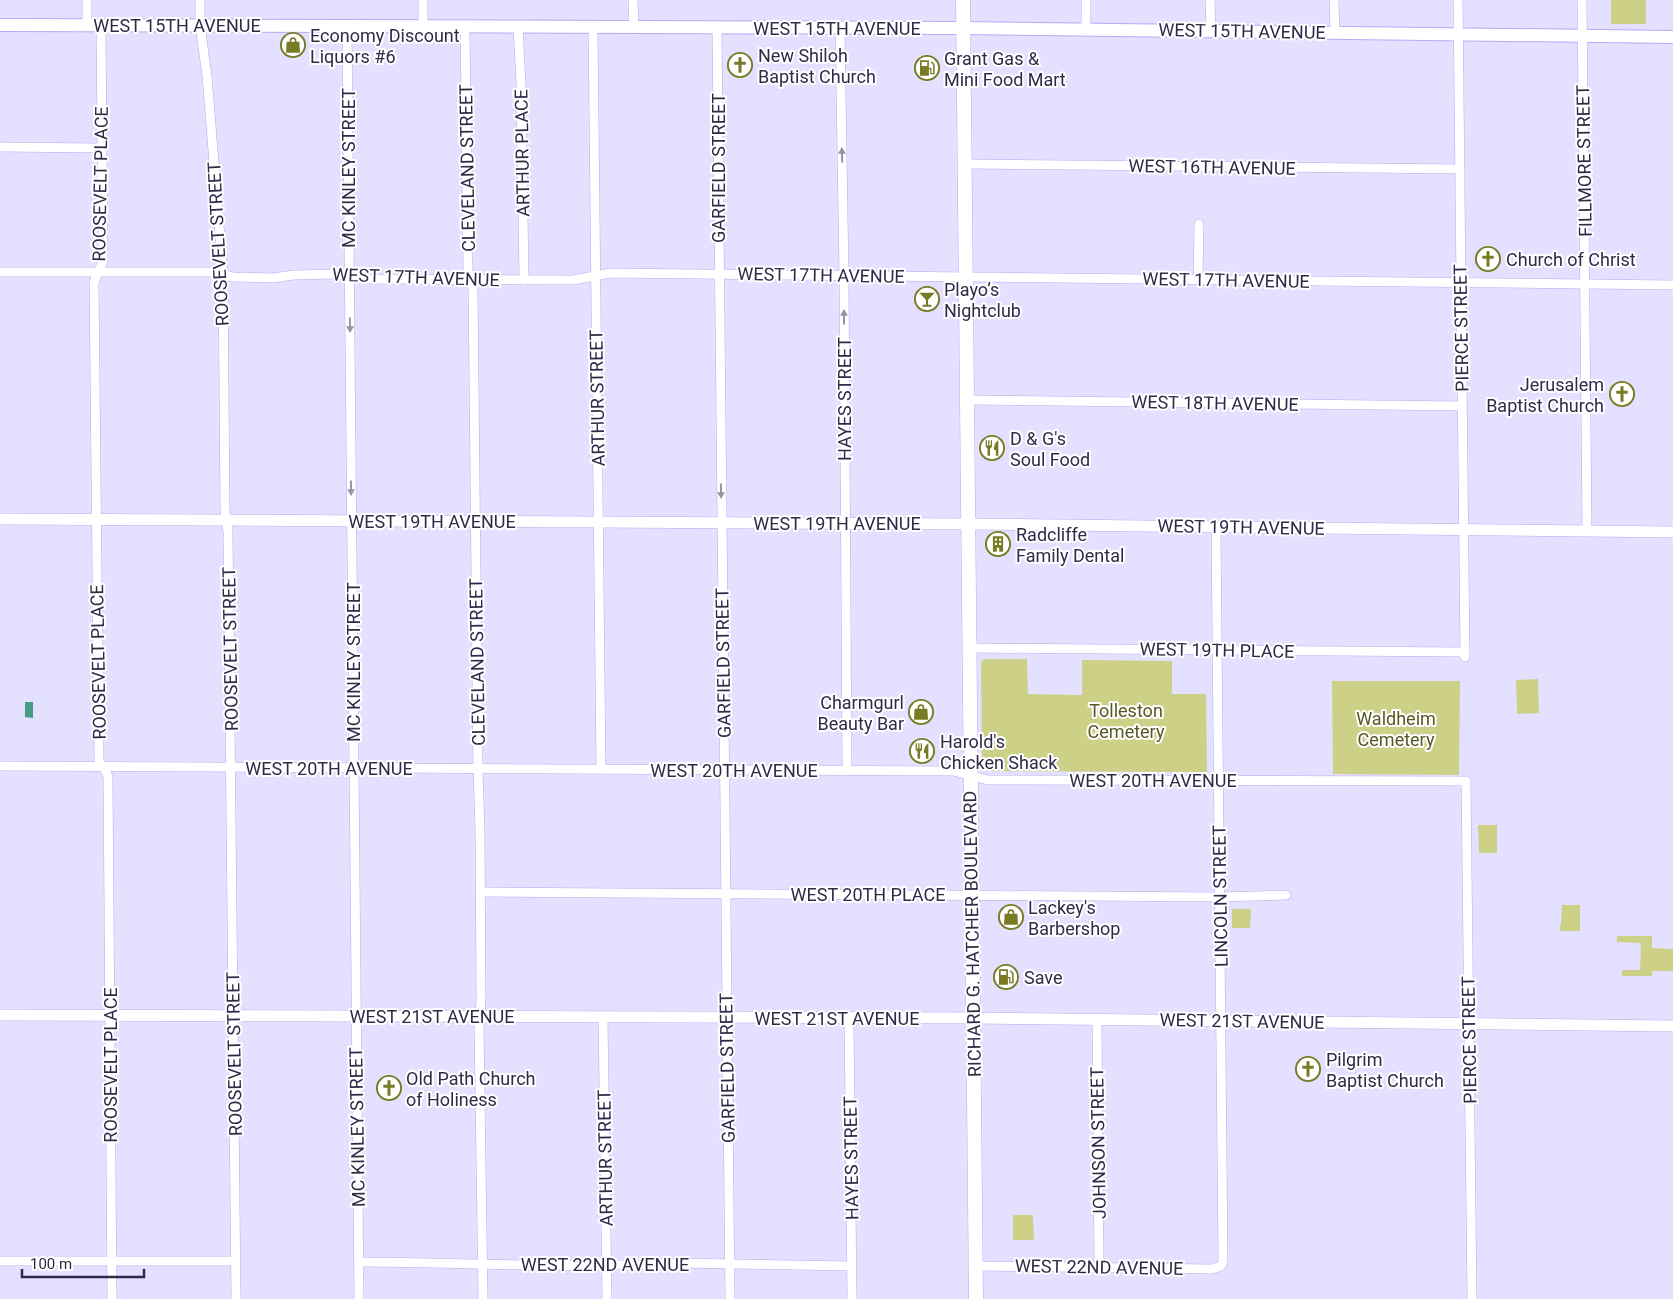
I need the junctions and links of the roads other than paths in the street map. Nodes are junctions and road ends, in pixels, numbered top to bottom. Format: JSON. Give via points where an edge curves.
{"nodes":[{"id":1,"x":87,"y":0,"type":"edge"},
{"id":2,"x":200,"y":0,"type":"edge"},
{"id":3,"x":423,"y":0,"type":"edge"},
{"id":4,"x":633,"y":0,"type":"edge"},
{"id":5,"x":963,"y":0,"type":"edge"},
{"id":6,"x":1086,"y":0,"type":"edge"},
{"id":7,"x":1210,"y":0,"type":"edge"},
{"id":8,"x":1334,"y":0,"type":"edge"},
{"id":9,"x":1458,"y":0,"type":"edge"},
{"id":10,"x":1582,"y":0,"type":"edge"},
{"id":11,"x":0,"y":25,"type":"edge"},
{"id":12,"x":87,"y":25,"type":"junction"},
{"id":13,"x":101,"y":25,"type":"junction"},
{"id":14,"x":200,"y":25,"type":"junction"},
{"id":15,"x":347,"y":26,"type":"junction"},
{"id":16,"x":423,"y":26,"type":"junction"},
{"id":17,"x":465,"y":26,"type":"junction"},
{"id":18,"x":518,"y":26,"type":"junction"},
{"id":19,"x":593,"y":27,"type":"junction"},
{"id":20,"x":634,"y":27,"type":"junction"},
{"id":21,"x":717,"y":27,"type":"junction"},
{"id":22,"x":840,"y":28,"type":"junction"},
{"id":23,"x":963,"y":28,"type":"junction"},
{"id":24,"x":1086,"y":30,"type":"junction"},
{"id":25,"x":1211,"y":31,"type":"junction"},
{"id":26,"x":1334,"y":32,"type":"junction"},
{"id":27,"x":1459,"y":34,"type":"junction"},
{"id":28,"x":1583,"y":36,"type":"junction"},
{"id":29,"x":1673,"y":37,"type":"edge"},
{"id":30,"x":0,"y":147,"type":"edge"},
{"id":31,"x":102,"y":148,"type":"junction"},
{"id":32,"x":965,"y":164,"type":"junction"},
{"id":33,"x":1460,"y":169,"type":"junction"},
{"id":34,"x":1199,"y":224,"type":"dead end"},
{"id":35,"x":0,"y":272,"type":"edge"},
{"id":36,"x":98,"y":272,"type":"junction"},
{"id":37,"x":719,"y":274,"type":"junction"},
{"id":38,"x":223,"y":275,"type":"junction"},
{"id":39,"x":349,"y":276,"type":"junction"},
{"id":40,"x":596,"y":276,"type":"junction"},
{"id":41,"x":844,"y":276,"type":"junction"},
{"id":42,"x":966,"y":277,"type":"junction"},
{"id":43,"x":471,"y":280,"type":"junction"},
{"id":44,"x":524,"y":280,"type":"junction"},
{"id":45,"x":1198,"y":280,"type":"junction"},
{"id":46,"x":1461,"y":282,"type":"junction"},
{"id":47,"x":1585,"y":284,"type":"junction"},
{"id":48,"x":1673,"y":284,"type":"edge"},
{"id":49,"x":967,"y":400,"type":"junction"},
{"id":50,"x":1462,"y":406,"type":"junction"},
{"id":51,"x":0,"y":519,"type":"edge"},
{"id":52,"x":96,"y":520,"type":"junction"},
{"id":53,"x":227,"y":520,"type":"junction"},
{"id":54,"x":352,"y":521,"type":"junction"},
{"id":55,"x":475,"y":522,"type":"junction"},
{"id":56,"x":599,"y":522,"type":"junction"},
{"id":57,"x":721,"y":523,"type":"junction"},
{"id":58,"x":845,"y":523,"type":"junction"},
{"id":59,"x":969,"y":524,"type":"junction"},
{"id":60,"x":1216,"y":527,"type":"junction"},
{"id":61,"x":1464,"y":530,"type":"junction"},
{"id":62,"x":1587,"y":531,"type":"junction"},
{"id":63,"x":1673,"y":532,"type":"edge"},
{"id":64,"x":970,"y":648,"type":"junction"},
{"id":65,"x":1217,"y":649,"type":"junction"},
{"id":66,"x":1465,"y":654,"type":"joint"},
{"id":67,"x":0,"y":766,"type":"edge"},
{"id":68,"x":103,"y":767,"type":"junction"},
{"id":69,"x":231,"y":767,"type":"junction"},
{"id":70,"x":354,"y":768,"type":"junction"},
{"id":71,"x":478,"y":769,"type":"junction"},
{"id":72,"x":601,"y":769,"type":"junction"},
{"id":73,"x":724,"y":770,"type":"junction"},
{"id":74,"x":847,"y":771,"type":"junction"},
{"id":75,"x":971,"y":776,"type":"junction"},
{"id":76,"x":1219,"y":780,"type":"junction"},
{"id":77,"x":1466,"y":781,"type":"joint"},
{"id":78,"x":481,"y":892,"type":"junction"},
{"id":79,"x":726,"y":894,"type":"junction"},
{"id":80,"x":972,"y":894,"type":"junction"},
{"id":81,"x":1286,"y":895,"type":"dead end"},
{"id":82,"x":1220,"y":897,"type":"junction"},
{"id":83,"x":0,"y":1014,"type":"edge"},
{"id":84,"x":109,"y":1015,"type":"junction"},
{"id":85,"x":233,"y":1016,"type":"junction"},
{"id":86,"x":356,"y":1016,"type":"junction"},
{"id":87,"x":480,"y":1016,"type":"junction"},
{"id":88,"x":603,"y":1017,"type":"junction"},
{"id":89,"x":726,"y":1017,"type":"junction"},
{"id":90,"x":849,"y":1018,"type":"junction"},
{"id":91,"x":973,"y":1018,"type":"junction"},
{"id":92,"x":1097,"y":1019,"type":"junction"},
{"id":93,"x":1221,"y":1021,"type":"junction"},
{"id":94,"x":1469,"y":1024,"type":"junction"},
{"id":95,"x":1673,"y":1026,"type":"edge"},
{"id":96,"x":0,"y":1260,"type":"edge"},
{"id":97,"x":112,"y":1261,"type":"junction"},
{"id":98,"x":236,"y":1261,"type":"junction"},
{"id":99,"x":359,"y":1262,"type":"junction"},
{"id":100,"x":483,"y":1264,"type":"junction"},
{"id":101,"x":729,"y":1264,"type":"junction"},
{"id":102,"x":606,"y":1266,"type":"junction"},
{"id":103,"x":852,"y":1266,"type":"junction"},
{"id":104,"x":976,"y":1266,"type":"junction"},
{"id":105,"x":1221,"y":1266,"type":"joint"},
{"id":106,"x":1100,"y":1267,"type":"junction"},
{"id":107,"x":112,"y":1299,"type":"edge"},
{"id":108,"x":236,"y":1299,"type":"edge"},
{"id":109,"x":359,"y":1299,"type":"edge"},
{"id":110,"x":483,"y":1299,"type":"edge"},
{"id":111,"x":607,"y":1299,"type":"edge"},
{"id":112,"x":730,"y":1299,"type":"edge"},
{"id":113,"x":852,"y":1299,"type":"edge"},
{"id":114,"x":976,"y":1299,"type":"edge"},
{"id":115,"x":1472,"y":1299,"type":"edge"}],
"edges":[{"from":1,"to":12,"type":"street"},
{"from":2,"to":14,"type":"street","name":"ROOSEVELT STREET"},
{"from":3,"to":16,"type":"street"},
{"from":4,"to":20,"type":"street"},
{"from":5,"to":23,"type":"main road","name":"RICHARD G. HATCHER BOULEVARD"},
{"from":6,"to":24,"type":"street"},
{"from":7,"to":25,"type":"street"},
{"from":8,"to":26,"type":"street"},
{"from":9,"to":27,"type":"street","name":"PIERCE STREET"},
{"from":10,"to":28,"type":"street","name":"FILLMORE STREET"},
{"from":11,"to":12,"type":"main road","name":"WEST 15TH AVENUE"},
{"from":12,"to":13,"type":"main road","name":"WEST 15TH AVENUE"},
{"from":13,"to":14,"type":"main road","name":"WEST 15TH AVENUE"},
{"from":13,"to":31,"type":"street","name":"ROOSEVELT PLACE"},
{"from":14,"to":15,"type":"main road","name":"WEST 15TH AVENUE"},
{"from":14,"to":38,"type":"street","name":"ROOSEVELT STREET"},
{"from":15,"to":16,"type":"main road","name":"WEST 15TH AVENUE"},
{"from":15,"to":39,"type":"street","name":"MC KINLEY STREET"},
{"from":16,"to":17,"type":"main road","name":"WEST 15TH AVENUE"},
{"from":17,"to":18,"type":"main road","name":"WEST 15TH AVENUE"},
{"from":17,"to":43,"type":"street","name":"CLEVELAND STREET","via":[[468,270]]},
{"from":18,"to":19,"type":"main road","name":"WEST 15TH AVENUE"},
{"from":18,"to":44,"type":"street","name":"ARTHUR PLACE"},
{"from":19,"to":20,"type":"main road","name":"WEST 15TH AVENUE"},
{"from":19,"to":40,"type":"street","name":"ARTHUR STREET"},
{"from":20,"to":21,"type":"main road","name":"WEST 15TH AVENUE"},
{"from":21,"to":22,"type":"main road","name":"WEST 15TH AVENUE"},
{"from":21,"to":37,"type":"street","name":"GARFIELD STREET"},
{"from":22,"to":23,"type":"main road","name":"WEST 15TH AVENUE"},
{"from":41,"to":22,"type":"street","name":"HAYES STREET","one_way":true},
{"from":23,"to":24,"type":"main road","name":"WEST 15TH AVENUE"},
{"from":23,"to":32,"type":"main road","name":"RICHARD G. HATCHER BOULEVARD"},
{"from":24,"to":25,"type":"main road","name":"WEST 15TH AVENUE"},
{"from":25,"to":26,"type":"main road","name":"WEST 15TH AVENUE"},
{"from":26,"to":27,"type":"main road","name":"WEST 15TH AVENUE"},
{"from":27,"to":28,"type":"main road","name":"WEST 15TH AVENUE"},
{"from":27,"to":33,"type":"street","name":"PIERCE STREET"},
{"from":28,"to":29,"type":"main road","name":"WEST 15TH AVENUE"},
{"from":28,"to":47,"type":"street","name":"FILLMORE STREET"},
{"from":30,"to":31,"type":"street"},
{"from":31,"to":36,"type":"street","name":"ROOSEVELT PLACE","via":[[103,261]]},
{"from":32,"to":33,"type":"street","name":"WEST 16TH AVENUE"},
{"from":32,"to":42,"type":"main road","name":"RICHARD G. HATCHER BOULEVARD"},
{"from":33,"to":46,"type":"street","name":"PIERCE STREET"},
{"from":34,"to":45,"type":"street"},
{"from":35,"to":36,"type":"street","name":"WEST 17TH AVENUE"},
{"from":36,"to":38,"type":"street","name":"WEST 17TH AVENUE","via":[[210,272]]},
{"from":36,"to":52,"type":"street","name":"ROOSEVELT PLACE","via":[[94,282]]},
{"from":37,"to":40,"type":"street","name":"WEST 17TH AVENUE","via":[[611,273]]},
{"from":37,"to":41,"type":"street","name":"WEST 17TH AVENUE"},
{"from":37,"to":57,"type":"street","name":"GARFIELD STREET","one_way":true},
{"from":38,"to":39,"type":"street","name":"WEST 17TH AVENUE","via":[[273,278]]},
{"from":38,"to":53,"type":"street","name":"ROOSEVELT STREET"},
{"from":39,"to":43,"type":"street","name":"WEST 17TH AVENUE","via":[[362,279]]},
{"from":39,"to":54,"type":"street","name":"MC KINLEY STREET","one_way":true},
{"from":40,"to":44,"type":"street","name":"WEST 17TH AVENUE","via":[[573,280]]},
{"from":40,"to":56,"type":"street","name":"ARTHUR STREET"},
{"from":41,"to":42,"type":"street","name":"WEST 17TH AVENUE"},
{"from":58,"to":41,"type":"street","name":"HAYES STREET","one_way":true},
{"from":42,"to":45,"type":"street","name":"WEST 17TH AVENUE"},
{"from":42,"to":49,"type":"main road","name":"RICHARD G. HATCHER BOULEVARD"},
{"from":43,"to":44,"type":"street","name":"WEST 17TH AVENUE"},
{"from":43,"to":55,"type":"street","name":"CLEVELAND STREET"},
{"from":45,"to":46,"type":"street","name":"WEST 17TH AVENUE"},
{"from":46,"to":47,"type":"street","name":"WEST 17TH AVENUE"},
{"from":46,"to":50,"type":"street","name":"PIERCE STREET"},
{"from":47,"to":48,"type":"street","name":"WEST 17TH AVENUE"},
{"from":47,"to":62,"type":"street","name":"FILLMORE STREET"},
{"from":49,"to":50,"type":"street","name":"WEST 18TH AVENUE"},
{"from":49,"to":59,"type":"main road","name":"RICHARD G. HATCHER BOULEVARD"},
{"from":50,"to":61,"type":"street","name":"PIERCE STREET"},
{"from":51,"to":52,"type":"street","name":"WEST 19TH AVENUE"},
{"from":52,"to":53,"type":"street","name":"WEST 19TH AVENUE"},
{"from":52,"to":68,"type":"street","name":"ROOSEVELT PLACE","via":[[99,760]]},
{"from":53,"to":54,"type":"street","name":"WEST 19TH AVENUE"},
{"from":53,"to":69,"type":"street","name":"ROOSEVELT STREET"},
{"from":54,"to":55,"type":"street","name":"WEST 19TH AVENUE"},
{"from":54,"to":70,"type":"street","name":"MC KINLEY STREET"},
{"from":55,"to":56,"type":"street","name":"WEST 19TH AVENUE"},
{"from":55,"to":71,"type":"street","name":"CLEVELAND STREET"},
{"from":56,"to":57,"type":"street","name":"WEST 19TH AVENUE"},
{"from":56,"to":72,"type":"street","name":"ARTHUR STREET"},
{"from":57,"to":58,"type":"street","name":"WEST 19TH AVENUE"},
{"from":57,"to":73,"type":"street","name":"GARFIELD STREET"},
{"from":58,"to":59,"type":"street","name":"WEST 19TH AVENUE"},
{"from":58,"to":74,"type":"street","name":"HAYES STREET"},
{"from":59,"to":60,"type":"street","name":"WEST 19TH AVENUE"},
{"from":59,"to":64,"type":"main road","name":"RICHARD G. HATCHER BOULEVARD"},
{"from":60,"to":61,"type":"street","name":"WEST 19TH AVENUE"},
{"from":60,"to":65,"type":"street","name":"LINCOLN STREET"},
{"from":61,"to":62,"type":"street","name":"WEST 19TH AVENUE"},
{"from":61,"to":66,"type":"street","name":"PIERCE STREET"},
{"from":62,"to":63,"type":"street","name":"WEST 19TH AVENUE"},
{"from":64,"to":65,"type":"street","name":"WEST 19TH PLACE"},
{"from":64,"to":75,"type":"main road","name":"RICHARD G. HATCHER BOULEVARD"},
{"from":65,"to":66,"type":"street","name":"WEST 19TH PLACE"},
{"from":65,"to":76,"type":"street","name":"LINCOLN STREET"},
{"from":67,"to":68,"type":"street","name":"WEST 20TH AVENUE"},
{"from":68,"to":69,"type":"street","name":"WEST 20TH AVENUE"},
{"from":68,"to":84,"type":"street","name":"ROOSEVELT PLACE","via":[[108,774]]},
{"from":69,"to":70,"type":"street","name":"WEST 20TH AVENUE"},
{"from":69,"to":85,"type":"street","name":"ROOSEVELT STREET"},
{"from":70,"to":71,"type":"street","name":"WEST 20TH AVENUE"},
{"from":70,"to":86,"type":"street","name":"MC KINLEY STREET"},
{"from":71,"to":72,"type":"street","name":"WEST 20TH AVENUE"},
{"from":71,"to":78,"type":"street","name":"CLEVELAND STREET"},
{"from":72,"to":73,"type":"street","name":"WEST 20TH AVENUE"},
{"from":73,"to":74,"type":"street","name":"WEST 20TH AVENUE"},
{"from":73,"to":79,"type":"street","name":"GARFIELD STREET"},
{"from":74,"to":75,"type":"street","name":"WEST 20TH AVENUE","via":[[953,771]]},
{"from":75,"to":76,"type":"street","name":"WEST 20TH AVENUE","via":[[988,780]]},
{"from":75,"to":80,"type":"main road","name":"RICHARD G. HATCHER BOULEVARD"},
{"from":76,"to":77,"type":"street","name":"WEST 20TH AVENUE"},
{"from":76,"to":82,"type":"street","name":"LINCOLN STREET"},
{"from":77,"to":94,"type":"street","name":"PIERCE STREET"},
{"from":78,"to":79,"type":"street","name":"WEST 20TH PLACE"},
{"from":78,"to":87,"type":"street","name":"CLEVELAND STREET"},
{"from":79,"to":80,"type":"street","name":"WEST 20TH PLACE"},
{"from":79,"to":89,"type":"street","name":"GARFIELD STREET"},
{"from":80,"to":82,"type":"street","name":"WEST 20TH PLACE"},
{"from":80,"to":91,"type":"main road","name":"RICHARD G. HATCHER BOULEVARD"},
{"from":81,"to":82,"type":"street","name":"WEST 20TH PLACE"},
{"from":82,"to":93,"type":"street","name":"LINCOLN STREET"},
{"from":83,"to":84,"type":"street","name":"WEST 21ST AVENUE"},
{"from":84,"to":85,"type":"street","name":"WEST 21ST AVENUE"},
{"from":84,"to":97,"type":"street","name":"ROOSEVELT PLACE"},
{"from":85,"to":86,"type":"street","name":"WEST 21ST AVENUE"},
{"from":85,"to":98,"type":"street","name":"ROOSEVELT STREET"},
{"from":86,"to":87,"type":"street","name":"WEST 21ST AVENUE"},
{"from":86,"to":99,"type":"street","name":"MC KINLEY STREET"},
{"from":87,"to":88,"type":"street","name":"WEST 21ST AVENUE"},
{"from":87,"to":100,"type":"street","name":"CLEVELAND STREET"},
{"from":88,"to":89,"type":"street","name":"WEST 21ST AVENUE"},
{"from":88,"to":102,"type":"street","name":"ARTHUR STREET"},
{"from":89,"to":90,"type":"street","name":"WEST 21ST AVENUE"},
{"from":89,"to":101,"type":"street","name":"GARFIELD STREET"},
{"from":90,"to":91,"type":"street","name":"WEST 21ST AVENUE"},
{"from":90,"to":103,"type":"street","name":"HAYES STREET"},
{"from":91,"to":92,"type":"street","name":"WEST 21ST AVENUE"},
{"from":91,"to":104,"type":"main road","name":"RICHARD G. HATCHER BOULEVARD"},
{"from":92,"to":93,"type":"street","name":"WEST 21ST AVENUE"},
{"from":92,"to":106,"type":"street","name":"JOHNSON STREET"},
{"from":93,"to":94,"type":"street","name":"WEST 21ST AVENUE"},
{"from":93,"to":105,"type":"street","name":"LINCOLN STREET"},
{"from":94,"to":95,"type":"street","name":"WEST 21ST AVENUE"},
{"from":94,"to":115,"type":"street","name":"PIERCE STREET"},
{"from":96,"to":97,"type":"street"},
{"from":97,"to":98,"type":"street"},
{"from":97,"to":107,"type":"street","name":"ROOSEVELT PLACE"},
{"from":98,"to":108,"type":"street","name":"ROOSEVELT STREET"},
{"from":99,"to":100,"type":"street","name":"WEST 22ND AVENUE"},
{"from":99,"to":109,"type":"street","name":"MC KINLEY STREET"},
{"from":100,"to":102,"type":"street","name":"WEST 22ND AVENUE"},
{"from":100,"to":110,"type":"street","name":"CLEVELAND STREET"},
{"from":101,"to":102,"type":"street","name":"WEST 22ND AVENUE"},
{"from":101,"to":103,"type":"street","name":"WEST 22ND AVENUE"},
{"from":101,"to":112,"type":"street","name":"GARFIELD STREET"},
{"from":102,"to":111,"type":"street","name":"ARTHUR STREET"},
{"from":103,"to":113,"type":"street","name":"HAYES STREET"},
{"from":104,"to":106,"type":"street","name":"WEST 22ND AVENUE"},
{"from":104,"to":114,"type":"main road","name":"RICHARD G. HATCHER BOULEVARD"},
{"from":105,"to":106,"type":"street","name":"WEST 22ND AVENUE","via":[[1212,1269]]}]}
